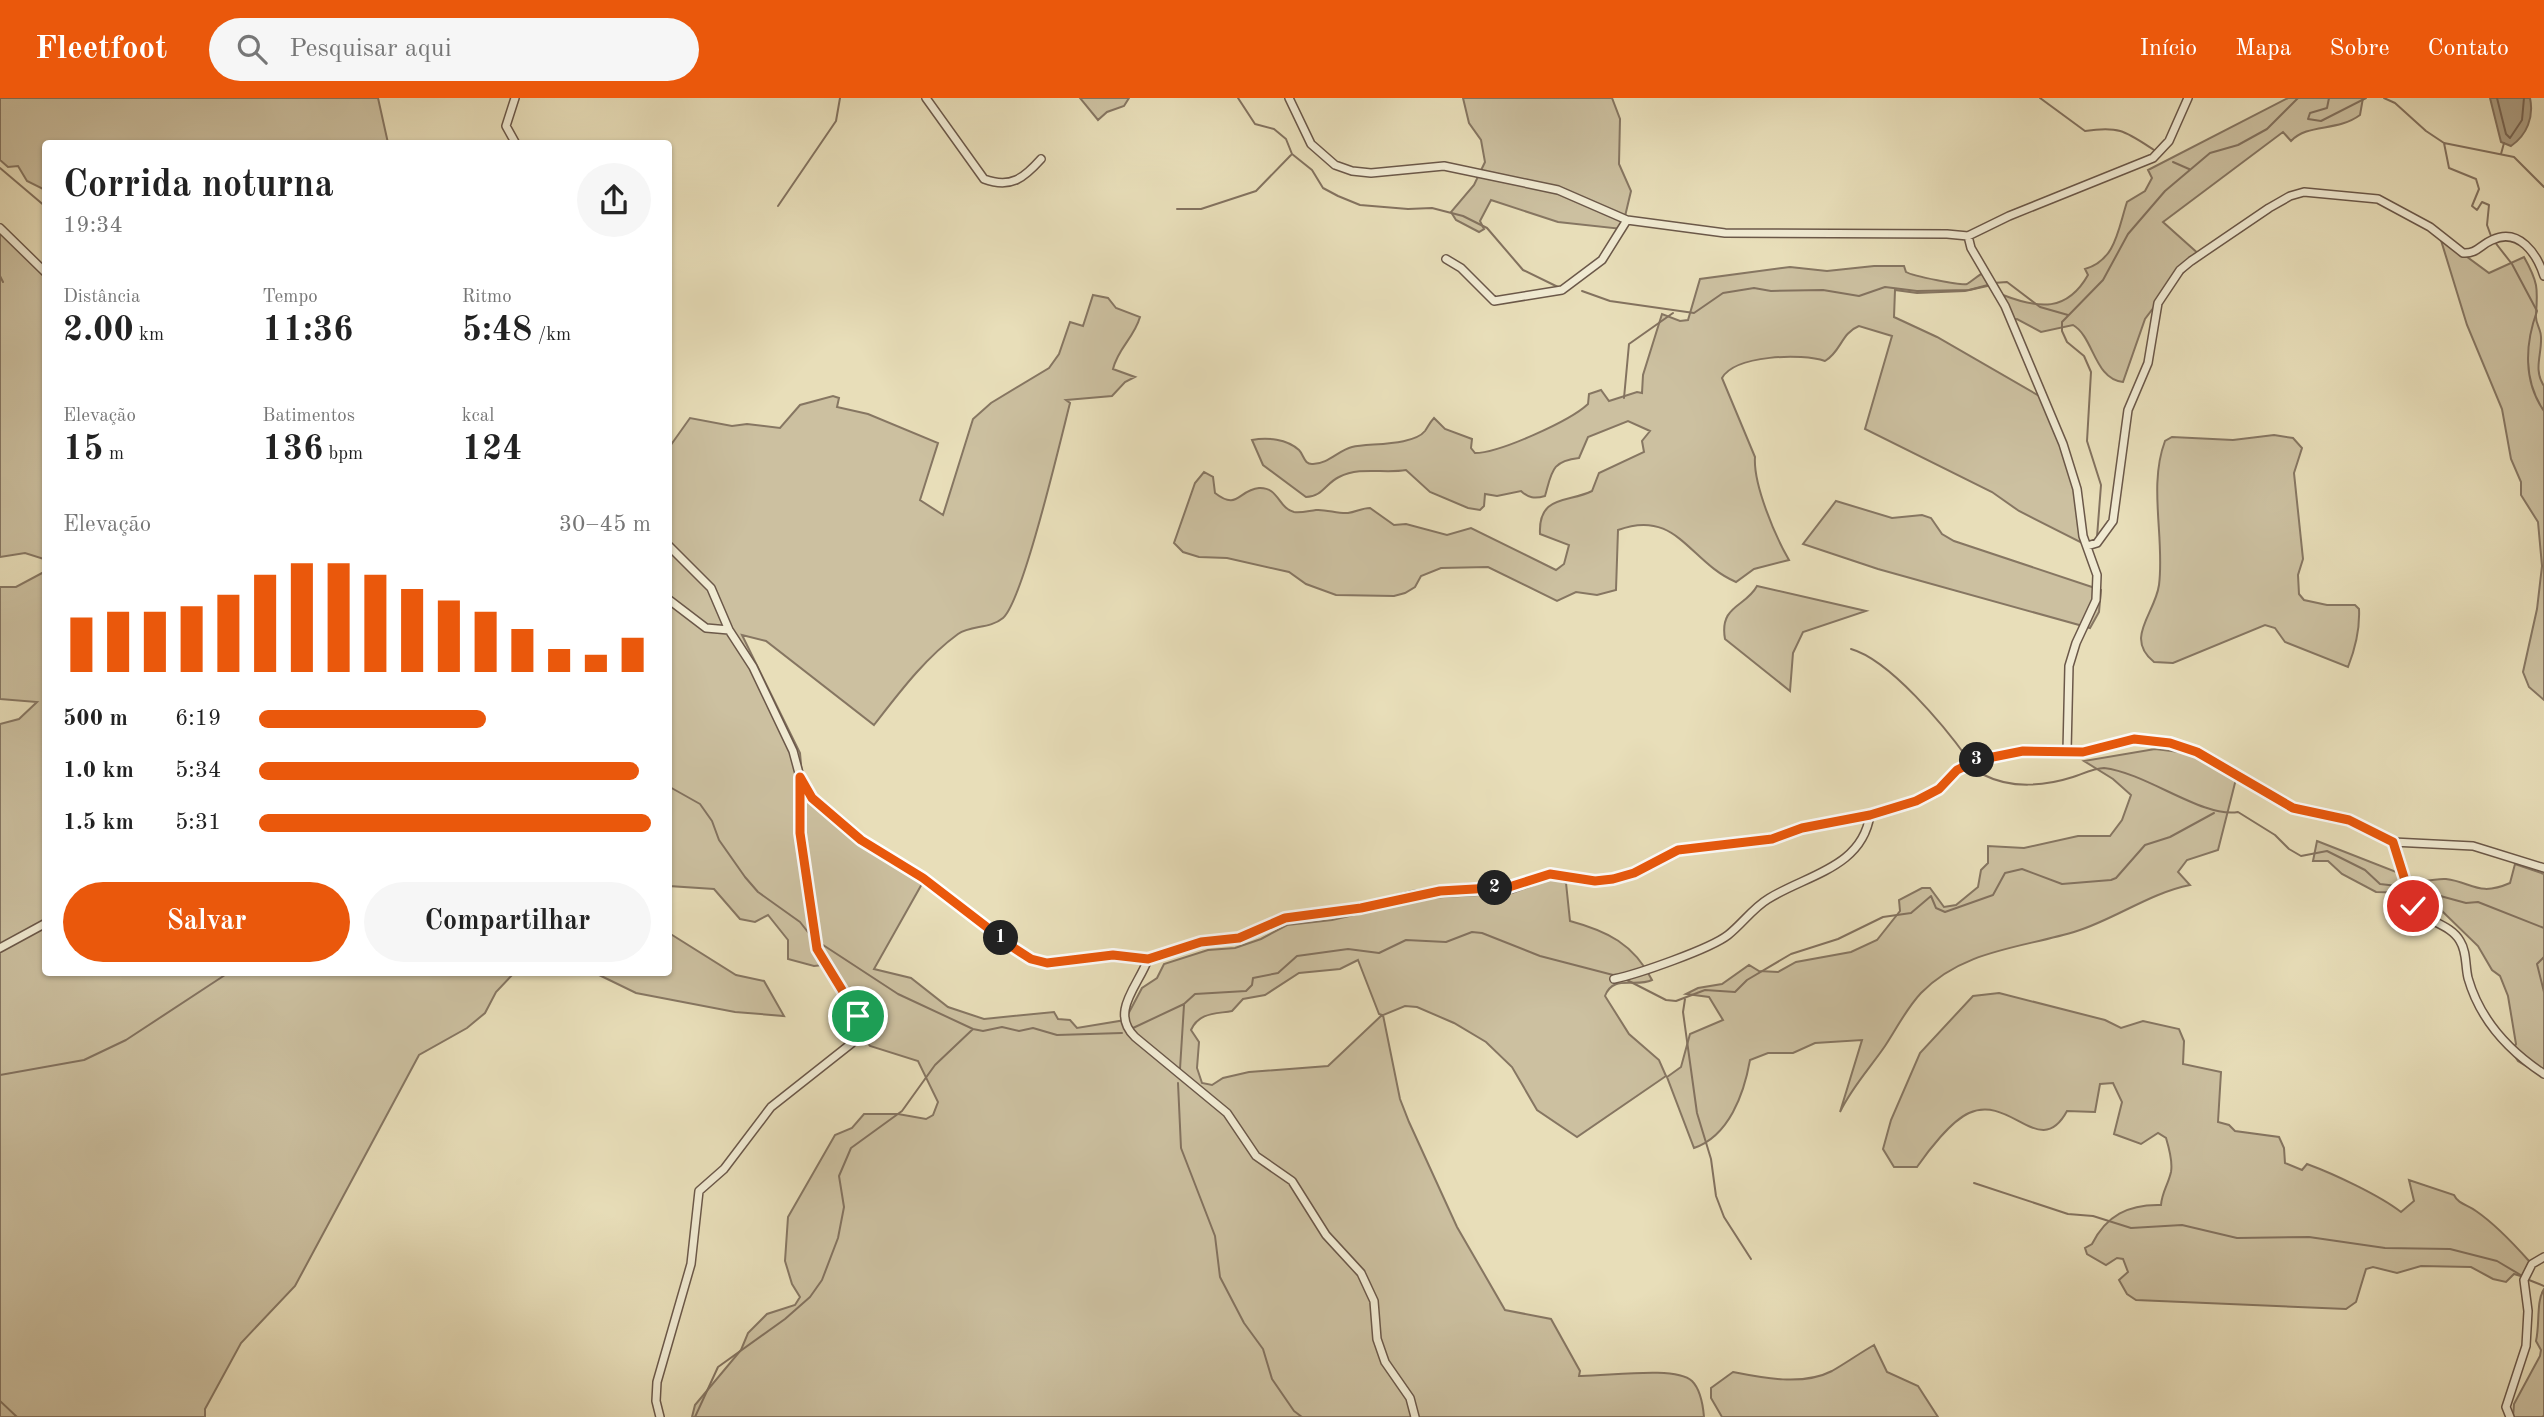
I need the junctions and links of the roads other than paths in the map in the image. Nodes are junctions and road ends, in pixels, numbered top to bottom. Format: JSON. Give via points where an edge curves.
{"nodes":[{"id":1,"x":515,"y":98,"type":"edge"},
{"id":2,"x":926,"y":98,"type":"edge"},
{"id":3,"x":1289,"y":98,"type":"edge"},
{"id":4,"x":2188,"y":98,"type":"edge"},
{"id":5,"x":514,"y":140,"type":"edge"},
{"id":6,"x":1041,"y":159,"type":"dead end"},
{"id":7,"x":1627,"y":220,"type":"junction"},
{"id":8,"x":0,"y":228,"type":"edge"},
{"id":9,"x":1968,"y":236,"type":"junction"},
{"id":10,"x":1446,"y":259,"type":"dead end"},
{"id":11,"x":42,"y":269,"type":"edge"},
{"id":12,"x":2544,"y":276,"type":"edge"},
{"id":13,"x":2087,"y":546,"type":"junction"},
{"id":14,"x":672,"y":549,"type":"edge"},
{"id":15,"x":672,"y":602,"type":"edge"},
{"id":16,"x":729,"y":630,"type":"junction"},
{"id":17,"x":2067,"y":751,"type":"junction"},
{"id":18,"x":800,"y":777,"type":"junction"},
{"id":19,"x":1870,"y":815,"type":"junction"},
{"id":20,"x":2393,"y":842,"type":"junction"},
{"id":21,"x":2544,"y":868,"type":"edge"},
{"id":22,"x":42,"y":925,"type":"edge"},
{"id":23,"x":0,"y":948,"type":"edge"},
{"id":24,"x":1148,"y":959,"type":"junction"},
{"id":25,"x":1614,"y":979,"type":"dead end"},
{"id":26,"x":2544,"y":1074,"type":"edge"},
{"id":27,"x":2544,"y":1257,"type":"edge"},
{"id":28,"x":660,"y":1417,"type":"edge"},
{"id":29,"x":1415,"y":1417,"type":"edge"},
{"id":30,"x":2510,"y":1417,"type":"edge"}],
"edges":[{"from":1,"to":5,"type":"street","via":[[506,126]]},
{"from":2,"to":6,"type":"street","via":[[984,179],[1018,181]]},
{"from":3,"to":7,"type":"street","via":[[1311,144],[1345,169],[1371,173],[1431,166],[1494,175],[1558,190]]},
{"from":4,"to":9,"type":"street","via":[[2169,141],[2153,158]]},
{"from":7,"to":9,"type":"street","via":[[1725,233]]},
{"from":7,"to":10,"type":"street","via":[[1602,260],[1556,292],[1494,301]]},
{"from":8,"to":11,"type":"street"},
{"from":9,"to":13,"type":"street","via":[[2063,444]]},
{"from":12,"to":13,"type":"street","via":[[2527,245],[2512,238],[2497,237],[2475,252],[2463,253],[2430,227],[2378,200],[2317,192],[2290,196],[2191,261],[2158,303],[2148,363],[2128,410],[2113,521],[2097,543]]},
{"from":13,"to":17,"type":"street","via":[[2098,590],[2069,666]]},
{"from":14,"to":16,"type":"street","via":[[711,588]]},
{"from":15,"to":16,"type":"street","via":[[706,628]]},
{"from":16,"to":18,"type":"street","via":[[786,733]]},
{"from":17,"to":19,"type":"street","via":[[2023,751],[1970,762],[1929,795]]},
{"from":17,"to":20,"type":"street","via":[[2083,752],[2134,739],[2170,743],[2212,760],[2293,808],[2349,820]]},
{"from":18,"to":24,"type":"street","via":[[812,798],[861,840],[923,878],[1031,959],[1047,963],[1113,955]]},
{"from":18,"to":28,"type":"street","via":[[800,833],[817,949],[854,1008],[861,1030],[852,1043],[771,1107],[724,1169],[699,1192],[691,1264],[657,1382]]},
{"from":19,"to":24,"type":"street","via":[[1814,825],[1772,839],[1678,850],[1613,879],[1550,874],[1509,887],[1440,891],[1285,918],[1239,938],[1201,942]]},
{"from":19,"to":25,"type":"street","via":[[1860,844],[1845,861],[1769,898],[1723,939]]},
{"from":20,"to":21,"type":"street","via":[[2473,846]]},
{"from":20,"to":26,"type":"street","via":[[2416,910],[2454,933],[2489,1022],[2515,1053]]},
{"from":22,"to":23,"type":"street"},
{"from":24,"to":29,"type":"street","via":[[1127,1000],[1125,1025],[1227,1112],[1256,1156],[1292,1181],[1326,1235],[1361,1273],[1374,1301],[1377,1339],[1385,1362],[1410,1398]]},
{"from":27,"to":30,"type":"street","via":[[2532,1264],[2524,1280],[2528,1333],[2506,1407]]}]}
